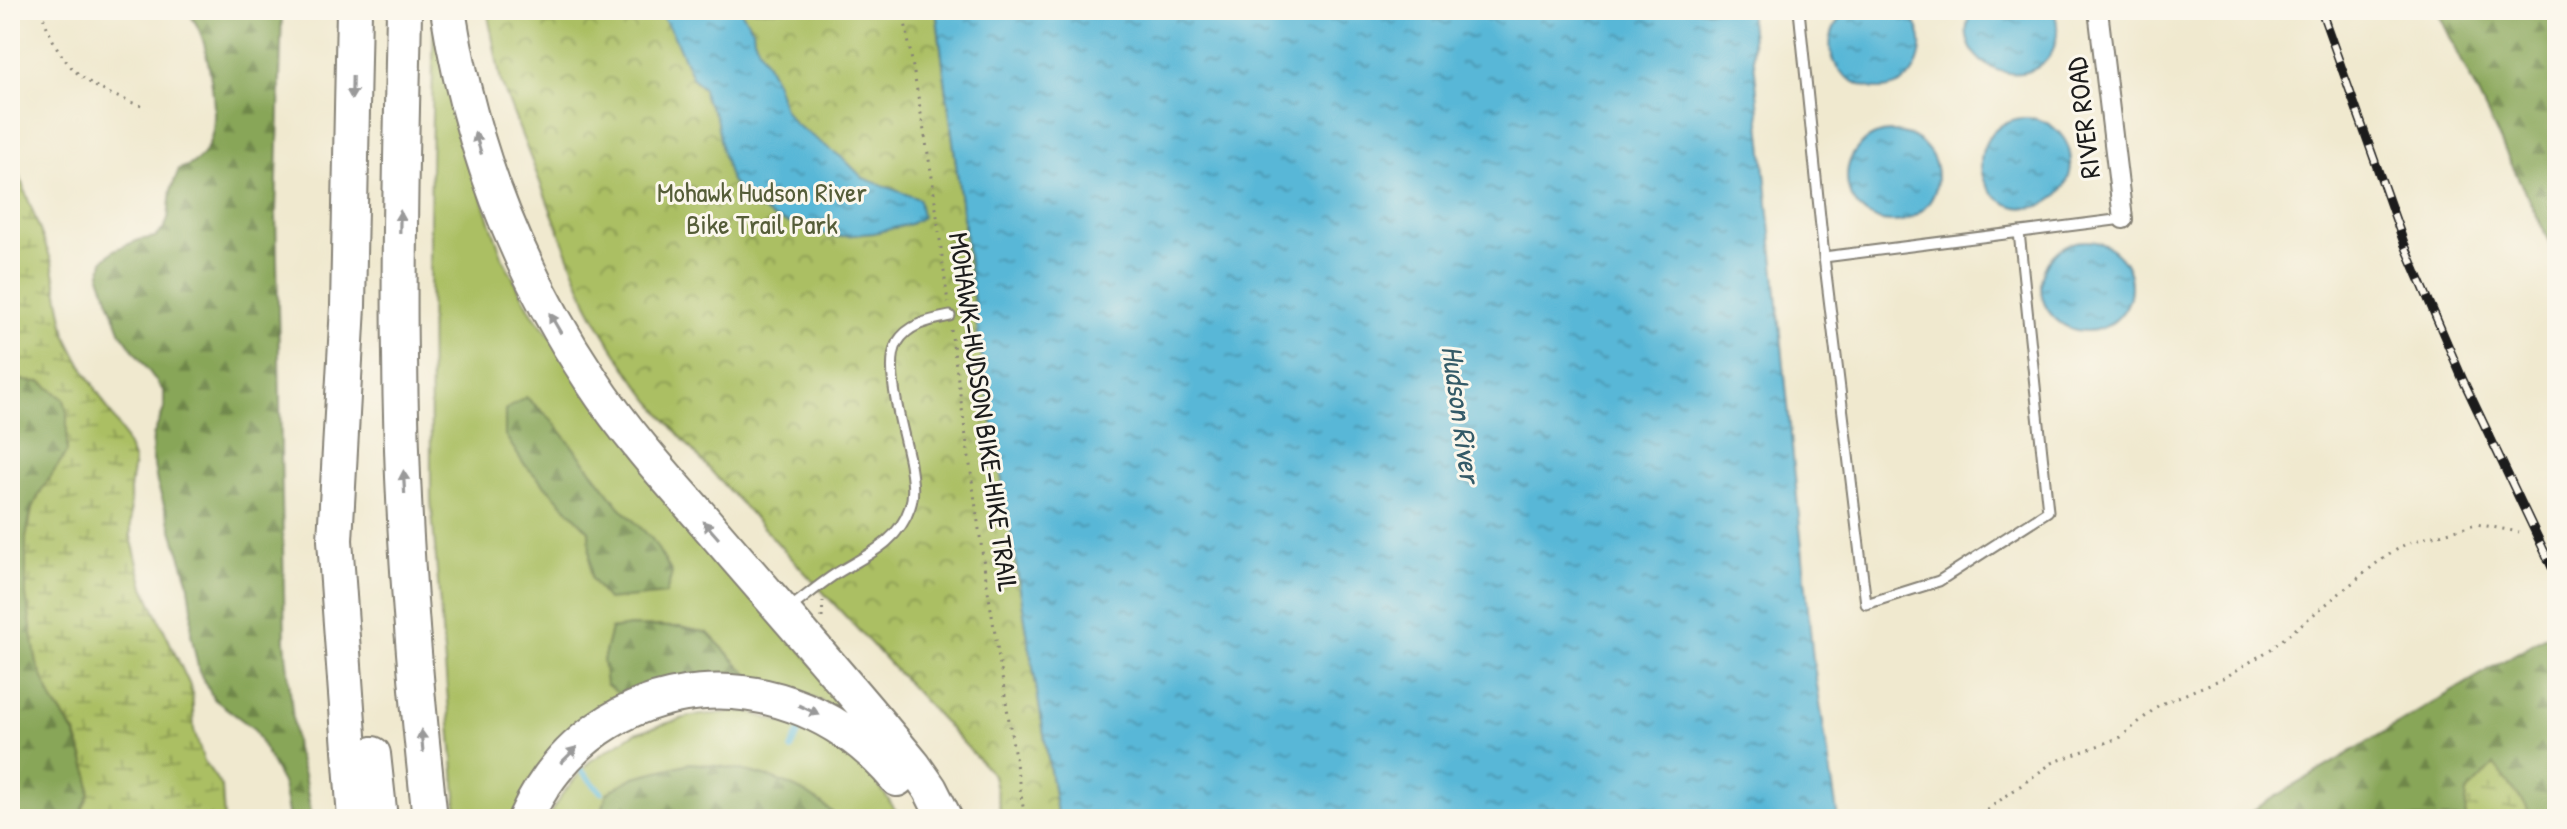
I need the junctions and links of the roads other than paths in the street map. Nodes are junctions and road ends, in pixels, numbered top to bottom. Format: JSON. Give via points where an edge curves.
{"nodes":[{"id":1,"x":354,"y":10,"type":"edge"},
{"id":2,"x":404,"y":10,"type":"edge"},
{"id":3,"x":448,"y":10,"type":"edge"},
{"id":4,"x":1799,"y":10,"type":"edge"},
{"id":5,"x":2098,"y":10,"type":"edge"},
{"id":6,"x":2123,"y":219,"type":"joint"},
{"id":7,"x":2019,"y":232,"type":"junction"},
{"id":8,"x":1824,"y":257,"type":"junction"},
{"id":9,"x":348,"y":306,"type":"junction"},
{"id":10,"x":950,"y":316,"type":"road end"},
{"id":11,"x":784,"y":614,"type":"junction"},
{"id":12,"x":355,"y":819,"type":"edge"},
{"id":13,"x":380,"y":819,"type":"edge"},
{"id":14,"x":430,"y":819,"type":"edge"},
{"id":15,"x":525,"y":819,"type":"edge"},
{"id":16,"x":920,"y":819,"type":"edge"},
{"id":17,"x":945,"y":819,"type":"edge"}],
"edges":[{"from":1,"to":9,"type":"highway","one_way":true},
{"from":14,"to":2,"type":"highway","one_way":true,"via":[[402,457]]},
{"from":11,"to":3,"type":"highway","one_way":true,"via":[[615,415],[551,316],[513,239],[479,148]]},
{"from":4,"to":8,"type":"lane"},
{"from":5,"to":6,"type":"street","name":"RIVER ROAD"},
{"from":6,"to":7,"type":"lane"},
{"from":7,"to":8,"type":"lane"},
{"from":7,"to":8,"type":"lane","via":[[2048,511],[1939,581],[1866,604]]},
{"from":9,"to":12,"type":"highway","via":[[335,540]]},
{"from":9,"to":13,"type":"highway","via":[[360,577]]},
{"from":10,"to":11,"type":"lane","via":[[911,328],[893,354],[914,487],[900,527],[880,549],[822,583]]},
{"from":11,"to":17,"type":"highway","via":[[914,766]]},
{"from":15,"to":16,"type":"highway","one_way":true,"via":[[556,768],[601,728],[654,702],[723,691],[788,701],[841,727],[888,769]]}]}
